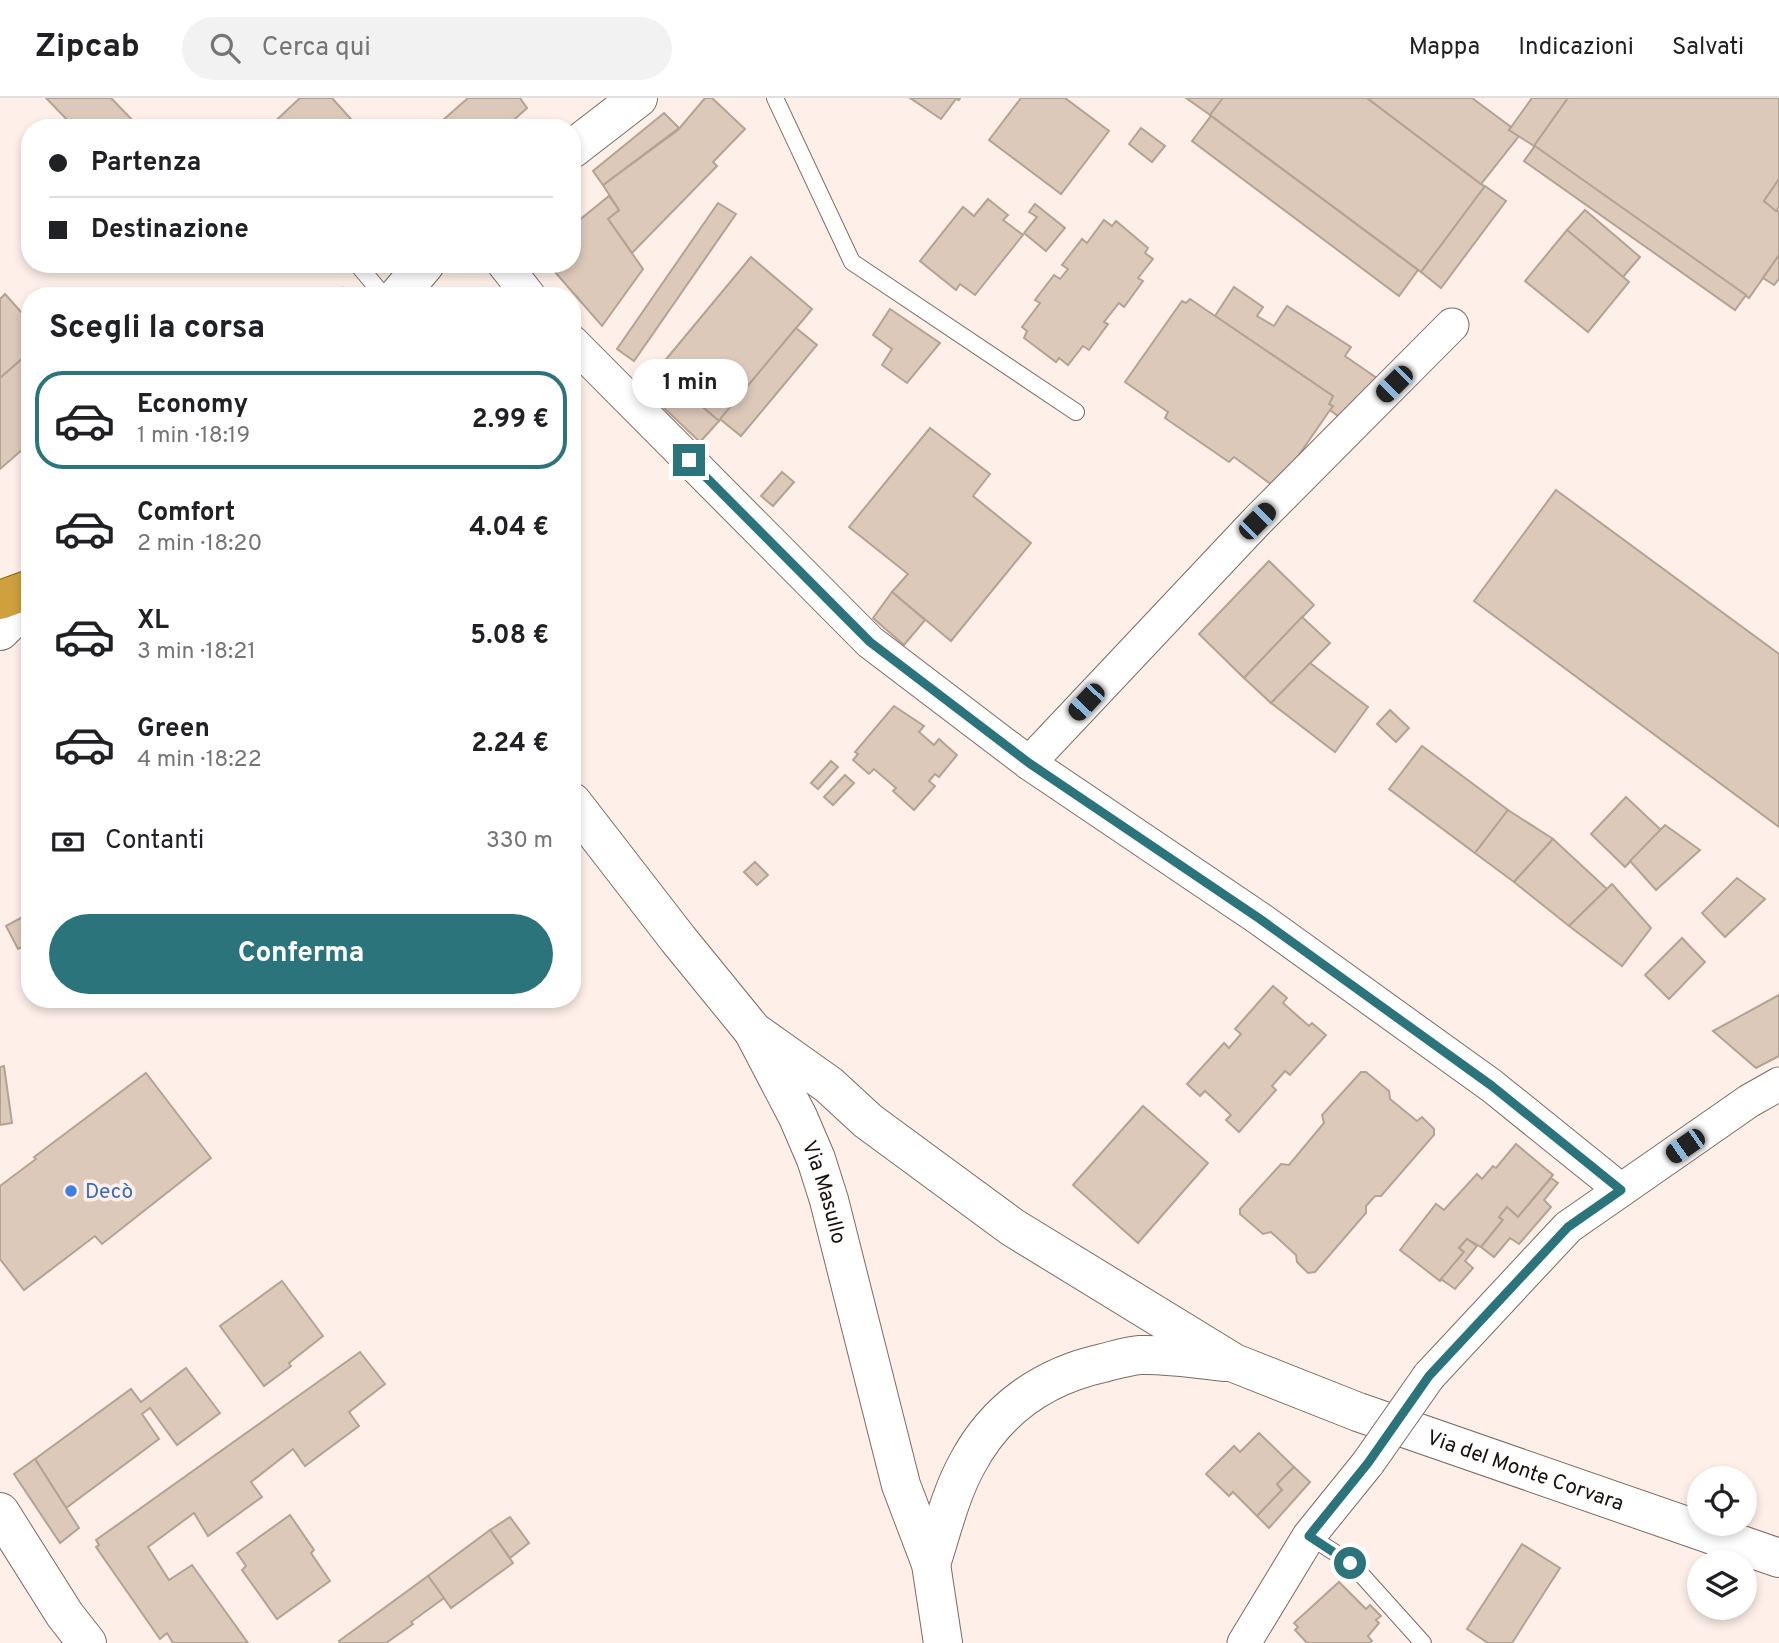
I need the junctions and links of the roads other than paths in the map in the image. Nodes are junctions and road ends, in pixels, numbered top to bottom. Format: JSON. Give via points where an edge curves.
{"nodes":[{"id":1,"x":638,"y":98,"type":"edge"},
{"id":2,"x":775,"y":98,"type":"edge"},
{"id":3,"x":581,"y":142,"type":"edge"},
{"id":4,"x":365,"y":273,"type":"edge"},
{"id":5,"x":417,"y":273,"type":"edge"},
{"id":6,"x":511,"y":273,"type":"edge"},
{"id":7,"x":376,"y":287,"type":"edge"},
{"id":8,"x":406,"y":287,"type":"edge"},
{"id":9,"x":522,"y":287,"type":"edge"},
{"id":10,"x":1452,"y":326,"type":"dead end"},
{"id":11,"x":581,"y":351,"type":"edge"},
{"id":12,"x":1076,"y":412,"type":"dead end"},
{"id":13,"x":21,"y":592,"type":"edge"},
{"id":14,"x":0,"y":600,"type":"edge"},
{"id":15,"x":21,"y":610,"type":"edge"},
{"id":16,"x":0,"y":631,"type":"edge"},
{"id":17,"x":1029,"y":763,"type":"junction"},
{"id":18,"x":581,"y":814,"type":"edge"},
{"id":19,"x":753,"y":1031,"type":"junction"},
{"id":20,"x":1779,"y":1084,"type":"edge"},
{"id":21,"x":1621,"y":1190,"type":"junction"},
{"id":22,"x":1234,"y":1363,"type":"junction"},
{"id":23,"x":0,"y":1512,"type":"edge"},
{"id":24,"x":1309,"y":1536,"type":"junction"},
{"id":25,"x":1779,"y":1558,"type":"edge"},
{"id":26,"x":931,"y":1564,"type":"junction"},
{"id":27,"x":87,"y":1643,"type":"edge"},
{"id":28,"x":943,"y":1643,"type":"edge"},
{"id":29,"x":1244,"y":1643,"type":"edge"},
{"id":30,"x":1423,"y":1643,"type":"edge"}],
"edges":[{"from":1,"to":3,"type":"main road"},
{"from":2,"to":12,"type":"lane","via":[[852,262]]},
{"from":4,"to":7,"type":"lane"},
{"from":5,"to":8,"type":"main road"},
{"from":6,"to":9,"type":"street"},
{"from":10,"to":17,"type":"street","via":[[1257,521]]},
{"from":11,"to":17,"type":"street","via":[[870,642]]},
{"from":13,"to":14,"type":"highway"},
{"from":15,"to":16,"type":"main road"},
{"from":17,"to":21,"type":"street","via":[[1260,919],[1492,1086]]},
{"from":18,"to":19,"type":"main road","name":"Via Masullo"},
{"from":19,"to":22,"type":"main road","via":[[1012,1227]]},
{"from":19,"to":26,"type":"main road","name":"Via Masullo","via":[[816,1159],[901,1485]]},
{"from":20,"to":21,"type":"street"},
{"from":21,"to":24,"type":"street","bridge":true,"via":[[1568,1227],[1429,1376]]},
{"from":22,"to":25,"type":"main road","name":"Via del Monte Corvara","via":[[1358,1412]]},
{"from":22,"to":26,"type":"main road","via":[[1139,1355],[1081,1368],[1026,1395],[998,1420],[967,1463]]},
{"from":23,"to":27,"type":"main road"},
{"from":24,"to":29,"type":"street"},
{"from":24,"to":30,"type":"lane","via":[[1350,1563]]},
{"from":26,"to":28,"type":"main road","name":"Via Masullo"}]}
